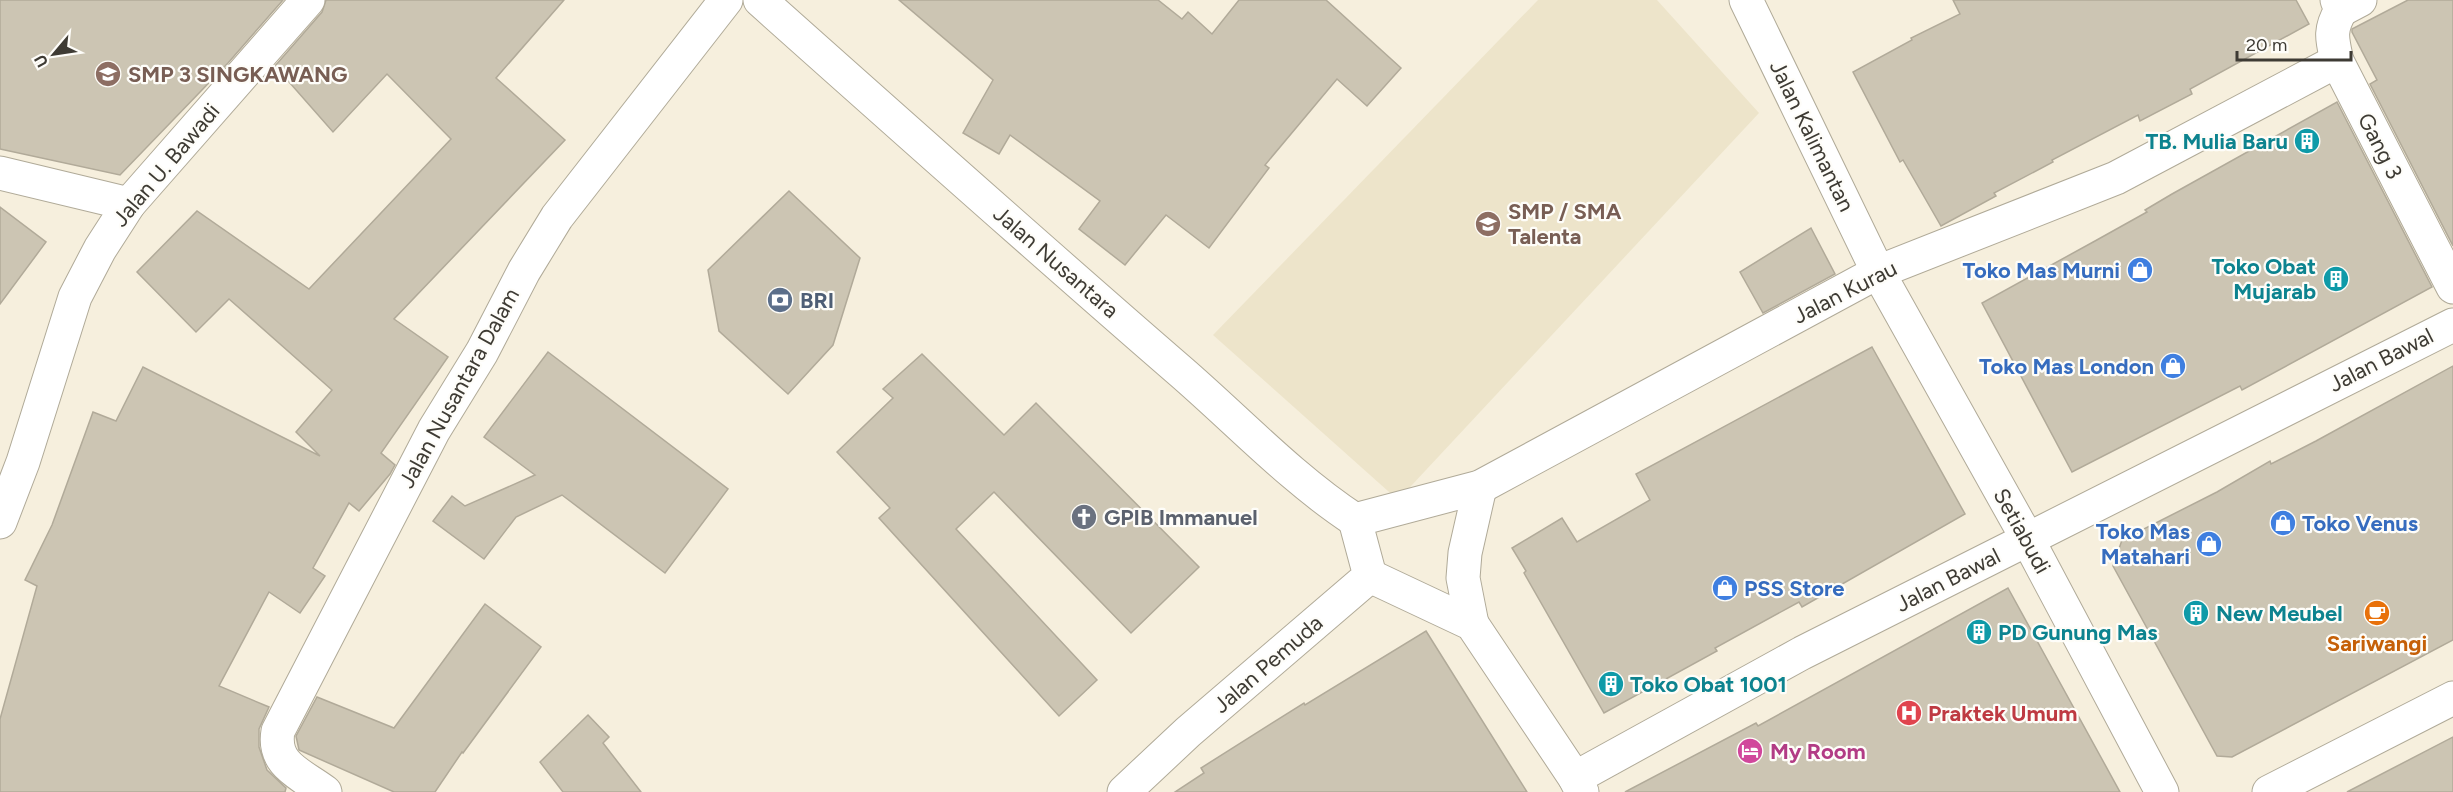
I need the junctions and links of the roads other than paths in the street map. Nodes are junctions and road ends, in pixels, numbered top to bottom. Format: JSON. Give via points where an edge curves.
{"nodes":[{"id":1,"x":308,"y":0,"type":"edge"},
{"id":2,"x":726,"y":0,"type":"edge"},
{"id":3,"x":760,"y":0,"type":"edge"},
{"id":4,"x":1746,"y":0,"type":"edge"},
{"id":5,"x":2346,"y":3,"type":"edge"},
{"id":6,"x":2337,"y":61,"type":"junction"},
{"id":7,"x":0,"y":173,"type":"edge"},
{"id":8,"x":129,"y":204,"type":"junction"},
{"id":9,"x":1878,"y":272,"type":"junction"},
{"id":10,"x":2453,"y":287,"type":"edge"},
{"id":11,"x":2453,"y":325,"type":"edge"},
{"id":12,"x":1480,"y":487,"type":"junction"},
{"id":13,"x":1355,"y":520,"type":"junction"},
{"id":14,"x":0,"y":522,"type":"edge"},
{"id":15,"x":2028,"y":540,"type":"junction"},
{"id":16,"x":1370,"y":576,"type":"junction"},
{"id":17,"x":1472,"y":624,"type":"junction"},
{"id":18,"x":2453,"y":698,"type":"edge"},
{"id":19,"x":1578,"y":785,"type":"edge"},
{"id":20,"x":325,"y":792,"type":"edge"},
{"id":21,"x":1124,"y":792,"type":"edge"},
{"id":22,"x":2162,"y":792,"type":"edge"},
{"id":23,"x":2269,"y":792,"type":"edge"}],
"edges":[{"from":1,"to":8,"type":"street","name":"Jalan U. Bawadi"},
{"from":2,"to":20,"type":"street","name":"Jalan Nusantara Dalam","via":[[557,217],[434,430],[318,650],[278,731],[276,744],[279,756]]},
{"from":3,"to":13,"type":"street","name":"Jalan Nusantara","via":[[1323,500]]},
{"from":4,"to":9,"type":"street","name":"Jalan Kalimantan"},
{"from":5,"to":6,"type":"street","name":"Gang 3","via":[[2333,22],[2331,34]]},
{"from":6,"to":9,"type":"street","name":"Jalan Kurau","via":[[2116,178]]},
{"from":6,"to":10,"type":"street","name":"Gang 3"},
{"from":7,"to":8,"type":"street"},
{"from":8,"to":14,"type":"street","name":"Jalan U. Bawadi","via":[[75,297]]},
{"from":9,"to":12,"type":"street","name":"Jalan Kurau"},
{"from":9,"to":15,"type":"street","name":"Setiabudi"},
{"from":11,"to":15,"type":"street","name":"Jalan Bawal"},
{"from":12,"to":13,"type":"street","name":"Jalan Kurau"},
{"from":12,"to":17,"type":"street","via":[[1463,578]]},
{"from":13,"to":16,"type":"street"},
{"from":15,"to":19,"type":"street","name":"Jalan Bawal","via":[[1802,653]]},
{"from":15,"to":22,"type":"street","name":"Setiabudi"},
{"from":16,"to":17,"type":"street"},
{"from":16,"to":21,"type":"street","name":"Jalan Pemuda"},
{"from":17,"to":19,"type":"street"},
{"from":18,"to":23,"type":"street"}]}
